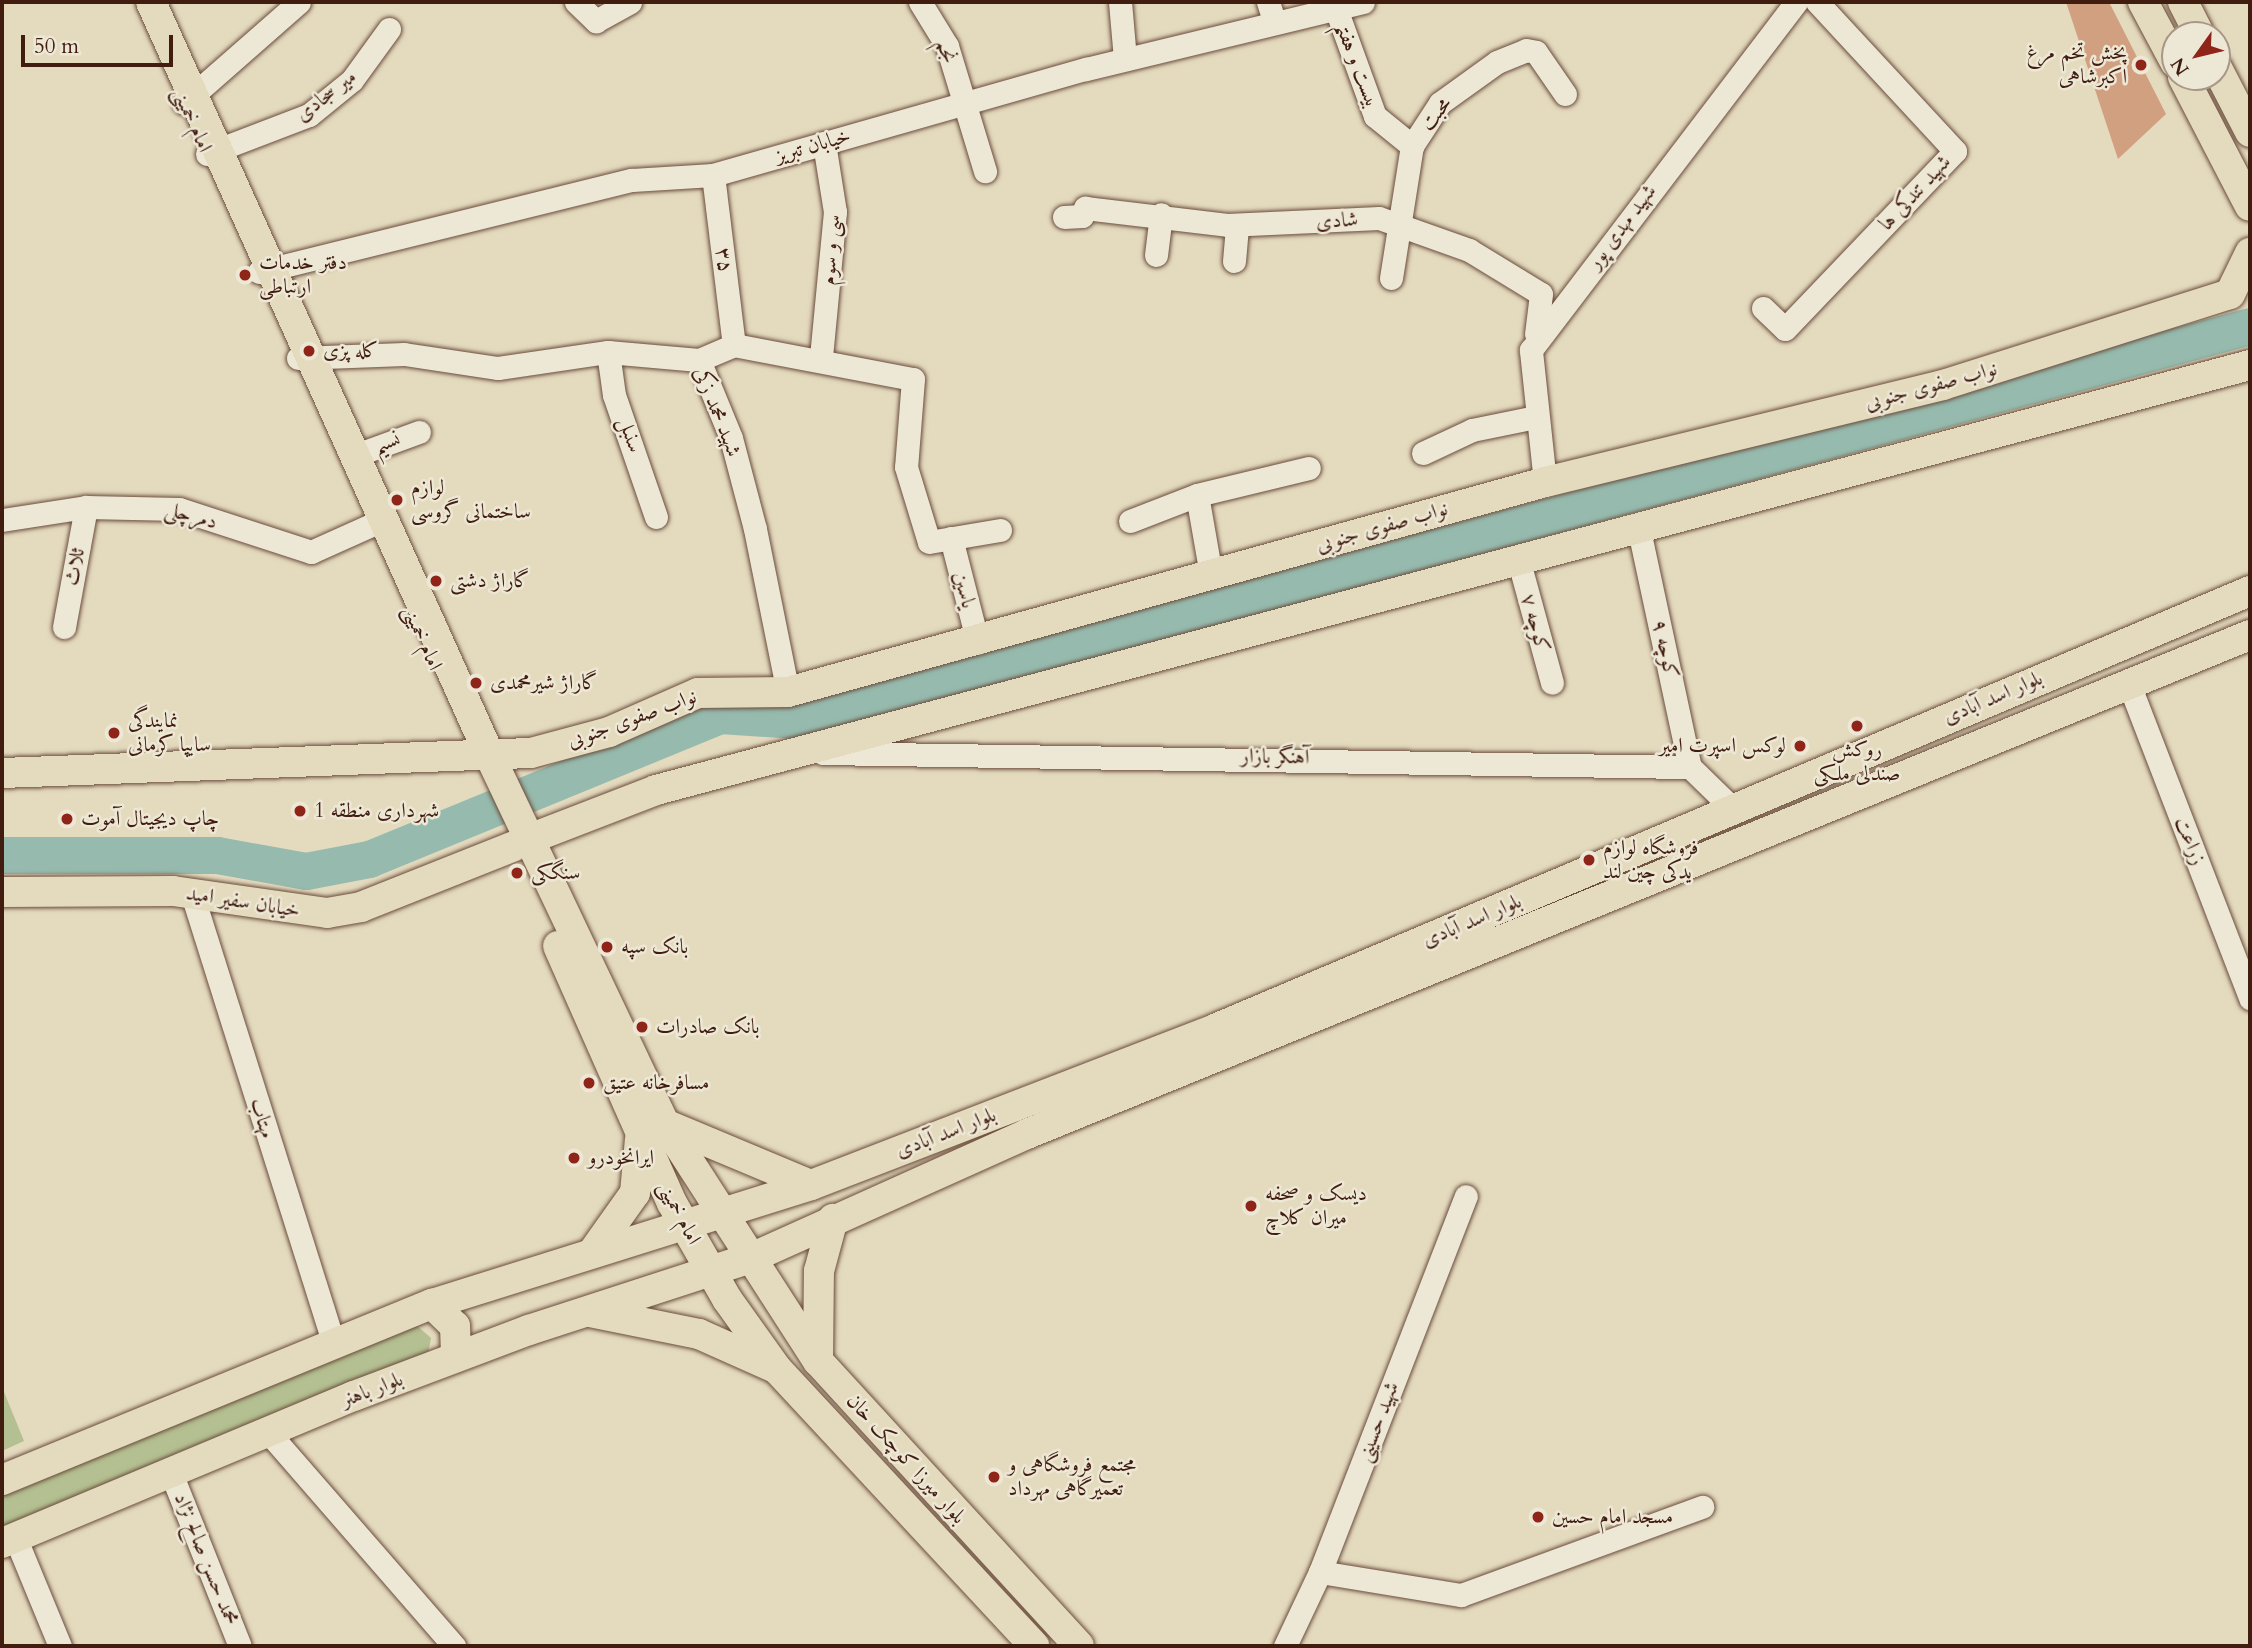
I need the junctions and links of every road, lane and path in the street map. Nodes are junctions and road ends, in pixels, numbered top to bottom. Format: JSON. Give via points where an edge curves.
{"nodes":[{"id":1,"x":139,"y":2,"type":"edge"},
{"id":2,"x":151,"y":2,"type":"edge"},
{"id":3,"x":299,"y":2,"type":"edge"},
{"id":4,"x":576,"y":2,"type":"edge"},
{"id":5,"x":630,"y":2,"type":"edge"},
{"id":6,"x":920,"y":2,"type":"edge"},
{"id":7,"x":1119,"y":2,"type":"edge"},
{"id":8,"x":1363,"y":2,"type":"edge"},
{"id":9,"x":1796,"y":2,"type":"edge"},
{"id":10,"x":1816,"y":2,"type":"edge"},
{"id":11,"x":2143,"y":2,"type":"edge"},
{"id":12,"x":2183,"y":2,"type":"edge"},
{"id":13,"x":1336,"y":9,"type":"junction"},
{"id":14,"x":1272,"y":13,"type":"edge"},
{"id":15,"x":2193,"y":21,"type":"edge"},
{"id":16,"x":389,"y":29,"type":"dead end"},
{"id":17,"x":2161,"y":36,"type":"edge"},
{"id":18,"x":1125,"y":60,"type":"junction"},
{"id":19,"x":2190,"y":91,"type":"edge"},
{"id":20,"x":2229,"y":91,"type":"edge"},
{"id":21,"x":1565,"y":94,"type":"dead end"},
{"id":22,"x":188,"y":99,"type":"junction"},
{"id":23,"x":967,"y":103,"type":"junction"},
{"id":24,"x":2250,"y":132,"type":"edge"},
{"id":25,"x":824,"y":143,"type":"junction"},
{"id":26,"x":1412,"y":146,"type":"junction"},
{"id":27,"x":213,"y":153,"type":"junction"},
{"id":28,"x":985,"y":171,"type":"dead end"},
{"id":29,"x":713,"y":175,"type":"junction"},
{"id":30,"x":2250,"y":206,"type":"edge"},
{"id":31,"x":1161,"y":214,"type":"junction"},
{"id":32,"x":1065,"y":217,"type":"dead end"},
{"id":33,"x":1397,"y":223,"type":"junction"},
{"id":34,"x":1237,"y":225,"type":"junction"},
{"id":35,"x":2250,"y":253,"type":"edge"},
{"id":36,"x":1156,"y":255,"type":"dead end"},
{"id":37,"x":1234,"y":261,"type":"dead end"},
{"id":38,"x":265,"y":270,"type":"junction"},
{"id":39,"x":1391,"y":278,"type":"dead end"},
{"id":40,"x":2240,"y":292,"type":"edge"},
{"id":41,"x":1763,"y":308,"type":"dead end"},
{"id":42,"x":734,"y":345,"type":"junction"},
{"id":43,"x":1531,"y":350,"type":"junction"},
{"id":44,"x":608,"y":352,"type":"junction"},
{"id":45,"x":304,"y":357,"type":"junction"},
{"id":46,"x":821,"y":358,"type":"junction"},
{"id":47,"x":699,"y":360,"type":"junction"},
{"id":48,"x":2250,"y":365,"type":"edge"},
{"id":49,"x":1536,"y":417,"type":"junction"},
{"id":50,"x":419,"y":432,"type":"dead end"},
{"id":51,"x":1423,"y":453,"type":"dead end"},
{"id":52,"x":356,"y":455,"type":"junction"},
{"id":53,"x":1309,"y":468,"type":"dead end"},
{"id":54,"x":1545,"y":482,"type":"junction"},
{"id":55,"x":1197,"y":495,"type":"junction"},
{"id":56,"x":86,"y":507,"type":"junction"},
{"id":57,"x":656,"y":517,"type":"dead end"},
{"id":58,"x":2,"y":520,"type":"edge"},
{"id":59,"x":1130,"y":521,"type":"dead end"},
{"id":60,"x":378,"y":522,"type":"junction"},
{"id":61,"x":999,"y":530,"type":"dead end"},
{"id":62,"x":1639,"y":530,"type":"junction"},
{"id":63,"x":951,"y":538,"type":"junction"},
{"id":64,"x":1519,"y":562,"type":"junction"},
{"id":65,"x":1211,"y":575,"type":"junction"},
{"id":66,"x":2250,"y":591,"type":"edge"},
{"id":67,"x":64,"y":627,"type":"dead end"},
{"id":68,"x":2250,"y":635,"type":"edge"},
{"id":69,"x":978,"y":643,"type":"junction"},
{"id":70,"x":1552,"y":683,"type":"dead end"},
{"id":71,"x":2129,"y":684,"type":"junction"},
{"id":72,"x":788,"y":692,"type":"junction"},
{"id":73,"x":804,"y":753,"type":"junction"},
{"id":74,"x":1858,"y":754,"type":"junction"},
{"id":75,"x":484,"y":760,"type":"junction"},
{"id":76,"x":1690,"y":767,"type":"junction"},
{"id":77,"x":2,"y":774,"type":"edge"},
{"id":78,"x":1871,"y":788,"type":"junction"},
{"id":79,"x":1731,"y":807,"type":"junction"},
{"id":80,"x":519,"y":836,"type":"junction"},
{"id":81,"x":2,"y":892,"type":"edge"},
{"id":82,"x":192,"y":894,"type":"junction"},
{"id":83,"x":2250,"y":998,"type":"edge"},
{"id":84,"x":653,"y":1129,"type":"junction"},
{"id":85,"x":811,"y":1185,"type":"junction"},
{"id":86,"x":1466,"y":1196,"type":"dead end"},
{"id":87,"x":723,"y":1211,"type":"junction"},
{"id":88,"x":833,"y":1219,"type":"junction"},
{"id":89,"x":683,"y":1223,"type":"junction"},
{"id":90,"x":593,"y":1252,"type":"junction"},
{"id":91,"x":751,"y":1258,"type":"junction"},
{"id":92,"x":710,"y":1272,"type":"junction"},
{"id":93,"x":432,"y":1304,"type":"junction"},
{"id":94,"x":586,"y":1311,"type":"junction"},
{"id":95,"x":333,"y":1342,"type":"junction"},
{"id":96,"x":456,"y":1357,"type":"junction"},
{"id":97,"x":818,"y":1361,"type":"junction"},
{"id":98,"x":777,"y":1369,"type":"junction"},
{"id":99,"x":268,"y":1432,"type":"junction"},
{"id":100,"x":900,"y":1456,"type":"junction"},
{"id":101,"x":171,"y":1472,"type":"junction"},
{"id":102,"x":2,"y":1480,"type":"edge"},
{"id":103,"x":879,"y":1481,"type":"junction"},
{"id":104,"x":1702,"y":1507,"type":"dead end"},
{"id":105,"x":9,"y":1540,"type":"edge"},
{"id":106,"x":1320,"y":1572,"type":"junction"},
{"id":107,"x":60,"y":1646,"type":"edge"},
{"id":108,"x":240,"y":1646,"type":"edge"},
{"id":109,"x":454,"y":1646,"type":"edge"},
{"id":110,"x":1034,"y":1646,"type":"edge"},
{"id":111,"x":1079,"y":1646,"type":"edge"},
{"id":112,"x":1285,"y":1646,"type":"edge"}],
"edges":[{"from":1,"to":22,"type":"main road","name":"امام خمینی"},
{"from":2,"to":22,"type":"main road","name":"امام خمینی"},
{"from":3,"to":22,"type":"street"},
{"from":4,"to":5,"type":"street","via":[[596,21]]},
{"from":6,"to":23,"type":"street","name":"نجم","via":[[947,46]]},
{"from":7,"to":18,"type":"street"},
{"from":8,"to":13,"type":"street","name":"خیابان تبریز"},
{"from":9,"to":43,"type":"street","name":"شهید مهدی پور"},
{"from":10,"to":41,"type":"street","name":"شهید تندکی ها","via":[[1955,151],[1785,328]]},
{"from":11,"to":17,"type":"main road"},
{"from":12,"to":15,"type":"main road"},
{"from":13,"to":14,"type":"street","name":"خیابان تبریز"},
{"from":13,"to":26,"type":"street","name":"بیست و هفتم","via":[[1375,116]]},
{"from":14,"to":18,"type":"street","name":"خیابان تبریز"},
{"from":16,"to":27,"type":"street","name":"میر سجادی","via":[[352,80],[309,115]]},
{"from":18,"to":23,"type":"street","name":"خیابان تبریز"},
{"from":19,"to":30,"type":"main road"},
{"from":20,"to":24,"type":"main road"},
{"from":21,"to":26,"type":"street","name":"محبت","via":[[1536,52],[1526,50],[1497,62],[1440,103]]},
{"from":22,"to":27,"type":"main road","name":"امام خمینی"},
{"from":23,"to":25,"type":"street","name":"خیابان تبریز"},
{"from":23,"to":28,"type":"street","name":"نجم"},
{"from":25,"to":29,"type":"street","name":"خیابان تبریز"},
{"from":25,"to":46,"type":"street","name":"سی و سوم","via":[[835,212]]},
{"from":26,"to":33,"type":"street","name":"محبت"},
{"from":27,"to":38,"type":"main road","name":"امام خمینی"},
{"from":29,"to":38,"type":"street","name":"خیابان تبریز","via":[[632,180]]},
{"from":29,"to":42,"type":"street","name":"۳۵"},
{"from":31,"to":32,"type":"street","name":"شادی","via":[[1086,208],[1082,216]]},
{"from":31,"to":34,"type":"street","name":"شادی"},
{"from":31,"to":36,"type":"street"},
{"from":33,"to":34,"type":"street","name":"شادی"},
{"from":33,"to":39,"type":"street","name":"محبت"},
{"from":33,"to":43,"type":"street","name":"شادی","via":[[1469,250],[1541,294],[1544,306]]},
{"from":34,"to":37,"type":"street"},
{"from":35,"to":40,"type":"main road","name":"نواب صفوی جنوبی"},
{"from":38,"to":45,"type":"main road","name":"امام خمینی"},
{"from":40,"to":54,"type":"main road","name":"نواب صفوی جنوبی","via":[[1943,385]]},
{"from":42,"to":46,"type":"street"},
{"from":42,"to":47,"type":"street"},
{"from":43,"to":49,"type":"street"},
{"from":44,"to":45,"type":"street","name":"شهید محمد زکی","via":[[498,368],[404,354]]},
{"from":44,"to":47,"type":"street","name":"شهید محمد زکی"},
{"from":44,"to":57,"type":"street","name":"سنبل","via":[[614,395]]},
{"from":45,"to":52,"type":"main road","name":"امام خمینی"},
{"from":45,"to":60,"type":"main road","name":"امام خمینی"},
{"from":46,"to":63,"type":"street","via":[[913,380],[906,467],[929,542]]},
{"from":47,"to":72,"type":"street","name":"شهید محمد زکی","via":[[731,439],[755,529]]},
{"from":48,"to":62,"type":"main road"},
{"from":49,"to":51,"type":"street","via":[[1472,430]]},
{"from":49,"to":54,"type":"street"},
{"from":50,"to":52,"type":"street","name":"نسیم"},
{"from":52,"to":60,"type":"main road","name":"امام خمینی"},
{"from":53,"to":55,"type":"street"},
{"from":54,"to":65,"type":"main road","name":"نواب صفوی جنوبی"},
{"from":55,"to":59,"type":"street"},
{"from":55,"to":65,"type":"street"},
{"from":56,"to":58,"type":"street","name":"دمرچلی"},
{"from":56,"to":60,"type":"street","name":"دمرچلی","via":[[179,509],[311,552]]},
{"from":56,"to":67,"type":"street","name":"ثلاث"},
{"from":60,"to":75,"type":"main road","name":"امام خمینی"},
{"from":61,"to":63,"type":"street"},
{"from":62,"to":64,"type":"main road"},
{"from":62,"to":76,"type":"street","name":"کوچه ۹"},
{"from":63,"to":69,"type":"street","name":"یاسین"},
{"from":64,"to":70,"type":"street","name":"کوچه ۷"},
{"from":64,"to":73,"type":"main road"},
{"from":65,"to":69,"type":"main road","name":"نواب صفوی جنوبی"},
{"from":66,"to":74,"type":"main road","name":"بلوار اسد آبادی"},
{"from":68,"to":71,"type":"main road","name":"بلوار اسد آبادی"},
{"from":69,"to":72,"type":"main road","name":"نواب صفوی جنوبی"},
{"from":71,"to":78,"type":"main road","name":"بلوار اسد آبادی"},
{"from":71,"to":83,"type":"street","name":"زراعت"},
{"from":72,"to":75,"type":"main road","name":"نواب صفوی جنوبی","via":[[698,693],[609,732]]},
{"from":73,"to":76,"type":"street","name":"آهنگر بازار"},
{"from":73,"to":80,"type":"main road","via":[[656,790]]},
{"from":74,"to":78,"type":"main road"},
{"from":74,"to":79,"type":"main road","name":"بلوار اسد آبادی"},
{"from":75,"to":77,"type":"main road","name":"نواب صفوی جنوبی"},
{"from":75,"to":80,"type":"main road","name":"امام خمینی"},
{"from":76,"to":79,"type":"street"},
{"from":78,"to":88,"type":"main road","name":"بلوار اسد آبادی"},
{"from":79,"to":85,"type":"main road","name":"بلوار اسد آبادی","via":[[1217,1028]]},
{"from":80,"to":82,"type":"main road","name":"خیابان سفیر امید","via":[[372,903],[327,913]]},
{"from":80,"to":84,"type":"main road","name":"امام خمینی"},
{"from":81,"to":82,"type":"main road","name":"خیابان سفیر امید"},
{"from":82,"to":95,"type":"street","name":"مهتاب"},
{"from":84,"to":85,"type":"main road"},
{"from":84,"to":87,"type":"main road","name":"امام خمینی"},
{"from":84,"to":89,"type":"main road","name":"امام خمینی"},
{"from":84,"to":90,"type":"main road","via":[[635,1193]]},
{"from":85,"to":87,"type":"main road","name":"بلوار اسد آبادی"},
{"from":86,"to":106,"type":"street","name":"شهید حسینی"},
{"from":87,"to":89,"type":"main road","name":"بلوار اسد آبادی"},
{"from":87,"to":91,"type":"main road","name":"امام خمینی"},
{"from":88,"to":91,"type":"main road","name":"بلوار اسد آبادی"},
{"from":88,"to":97,"type":"main road","via":[[819,1272]]},
{"from":89,"to":90,"type":"main road"},
{"from":89,"to":92,"type":"main road","name":"امام خمینی"},
{"from":90,"to":93,"type":"main road"},
{"from":91,"to":92,"type":"main road","name":"بلوار باهنر"},
{"from":91,"to":97,"type":"main road","name":"بلوار میرزا کوچک خان"},
{"from":92,"to":94,"type":"main road","name":"بلوار باهنر"},
{"from":92,"to":98,"type":"main road","name":"بلوار میرزا کوچک خان"},
{"from":93,"to":95,"type":"main road"},
{"from":93,"to":96,"type":"main road","via":[[455,1326]]},
{"from":94,"to":96,"type":"main road","name":"بلوار باهنر"},
{"from":94,"to":98,"type":"main road","via":[[699,1334]]},
{"from":95,"to":102,"type":"main road"},
{"from":96,"to":99,"type":"main road","name":"بلوار باهنر"},
{"from":97,"to":100,"type":"main road","name":"بلوار میرزا کوچک خان"},
{"from":98,"to":103,"type":"main road","name":"بلوار میرزا کوچک خان"},
{"from":99,"to":101,"type":"main road","name":"بلوار باهنر"},
{"from":99,"to":109,"type":"street"},
{"from":100,"to":103,"type":"main road","via":[[883,1462]]},
{"from":100,"to":111,"type":"main road","name":"بلوار میرزا کوچک خان"},
{"from":101,"to":105,"type":"main road","name":"بلوار باهنر"},
{"from":101,"to":108,"type":"street","name":"محمد حسن صالح نژاد"},
{"from":103,"to":110,"type":"main road","name":"بلوار میرزا کوچک خان"},
{"from":104,"to":106,"type":"street","via":[[1461,1595]]},
{"from":105,"to":107,"type":"street"},
{"from":106,"to":112,"type":"street","name":"شهید حسینی"}]}
